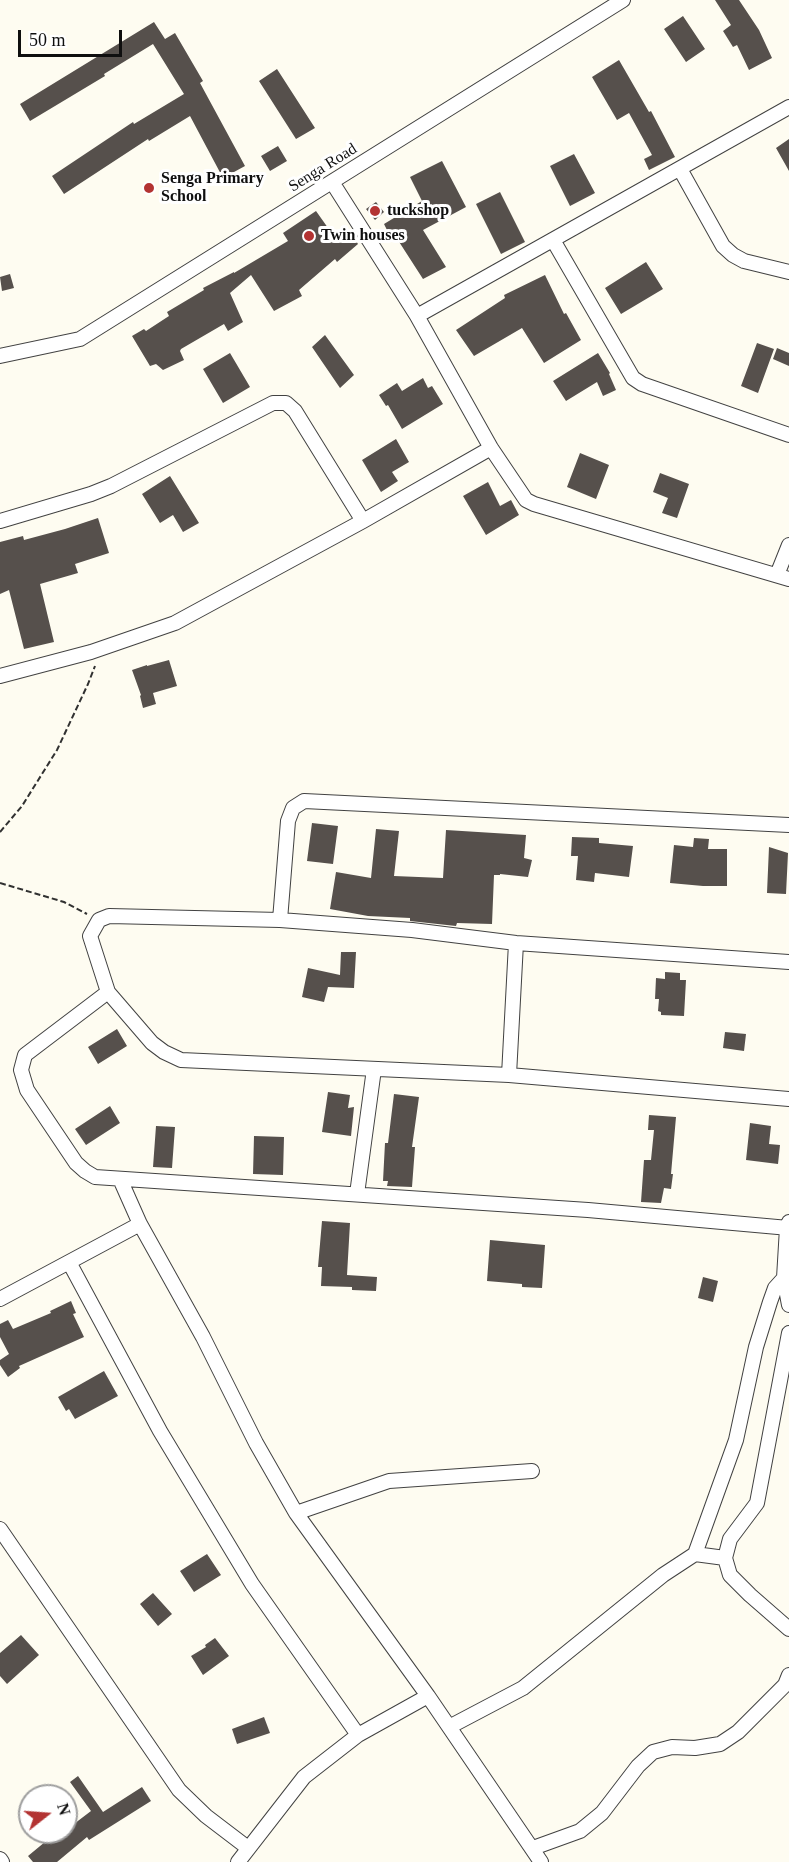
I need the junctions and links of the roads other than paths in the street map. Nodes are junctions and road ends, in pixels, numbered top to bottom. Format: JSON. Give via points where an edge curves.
{"nodes":[{"id":1,"x":623,"y":0,"type":"edge"},
{"id":2,"x":789,"y":107,"type":"edge"},
{"id":3,"x":680,"y":169,"type":"junction"},
{"id":4,"x":332,"y":182,"type":"junction"},
{"id":5,"x":553,"y":240,"type":"junction"},
{"id":6,"x":789,"y":272,"type":"edge"},
{"id":7,"x":417,"y":316,"type":"junction"},
{"id":8,"x":0,"y":357,"type":"edge"},
{"id":9,"x":789,"y":435,"type":"edge"},
{"id":10,"x":492,"y":448,"type":"junction"},
{"id":11,"x":0,"y":521,"type":"edge"},
{"id":12,"x":363,"y":521,"type":"junction"},
{"id":13,"x":789,"y":545,"type":"edge"},
{"id":14,"x":783,"y":577,"type":"edge"},
{"id":15,"x":0,"y":676,"type":"edge"},
{"id":16,"x":789,"y":825,"type":"edge"},
{"id":17,"x":280,"y":920,"type":"junction"},
{"id":18,"x":516,"y":943,"type":"junction"},
{"id":19,"x":789,"y":962,"type":"edge"},
{"id":20,"x":108,"y":992,"type":"junction"},
{"id":21,"x":374,"y":1069,"type":"junction"},
{"id":22,"x":509,"y":1075,"type":"junction"},
{"id":23,"x":789,"y":1099,"type":"edge"},
{"id":24,"x":120,"y":1179,"type":"junction"},
{"id":25,"x":357,"y":1194,"type":"junction"},
{"id":26,"x":140,"y":1224,"type":"junction"},
{"id":27,"x":788,"y":1226,"type":"edge"},
{"id":28,"x":69,"y":1262,"type":"junction"},
{"id":29,"x":784,"y":1278,"type":"junction"},
{"id":30,"x":0,"y":1299,"type":"edge"},
{"id":31,"x":789,"y":1305,"type":"edge"},
{"id":32,"x":789,"y":1333,"type":"edge"},
{"id":33,"x":532,"y":1471,"type":"dead end"},
{"id":34,"x":296,"y":1513,"type":"junction"},
{"id":35,"x":0,"y":1529,"type":"edge"},
{"id":36,"x":695,"y":1554,"type":"junction"},
{"id":37,"x":725,"y":1558,"type":"junction"},
{"id":38,"x":789,"y":1629,"type":"edge"},
{"id":39,"x":789,"y":1675,"type":"edge"},
{"id":40,"x":428,"y":1696,"type":"junction"},
{"id":41,"x":449,"y":1727,"type":"junction"},
{"id":42,"x":358,"y":1735,"type":"junction"},
{"id":43,"x":248,"y":1848,"type":"junction"},
{"id":44,"x":533,"y":1848,"type":"junction"},
{"id":45,"x":238,"y":1862,"type":"edge"},
{"id":46,"x":541,"y":1862,"type":"edge"}],
"edges":[{"from":1,"to":4,"type":"street","name":"Senga Road"},
{"from":2,"to":3,"type":"street"},
{"from":3,"to":5,"type":"street"},
{"from":3,"to":6,"type":"street","via":[[723,246],[744,261]]},
{"from":4,"to":7,"type":"street"},
{"from":4,"to":8,"type":"street","name":"Senga Road","via":[[80,339]]},
{"from":5,"to":7,"type":"street"},
{"from":5,"to":9,"type":"street","via":[[633,378]]},
{"from":7,"to":10,"type":"street"},
{"from":10,"to":12,"type":"street"},
{"from":10,"to":14,"type":"street","via":[[526,500],[534,504]]},
{"from":11,"to":12,"type":"street","via":[[111,486],[273,403],[286,403],[295,411]]},
{"from":12,"to":15,"type":"street","via":[[175,623],[101,649]]},
{"from":13,"to":14,"type":"street"},
{"from":16,"to":17,"type":"street","via":[[304,801],[293,808],[288,821]]},
{"from":17,"to":18,"type":"street"},
{"from":17,"to":20,"type":"street","via":[[110,916],[99,920],[90,936]]},
{"from":18,"to":19,"type":"street"},
{"from":18,"to":22,"type":"street"},
{"from":20,"to":21,"type":"street","via":[[152,1043],[181,1060]]},
{"from":20,"to":24,"type":"street","via":[[25,1055],[21,1070],[27,1090],[76,1163],[95,1177]]},
{"from":21,"to":22,"type":"street"},
{"from":21,"to":25,"type":"street"},
{"from":22,"to":23,"type":"street"},
{"from":24,"to":25,"type":"street"},
{"from":24,"to":26,"type":"street"},
{"from":25,"to":27,"type":"street"},
{"from":26,"to":28,"type":"street"},
{"from":26,"to":34,"type":"street"},
{"from":27,"to":29,"type":"street"},
{"from":28,"to":30,"type":"street"},
{"from":28,"to":42,"type":"street","via":[[160,1431],[252,1584]]},
{"from":29,"to":31,"type":"street"},
{"from":29,"to":36,"type":"street","via":[[776,1288],[763,1324],[736,1440]]},
{"from":32,"to":37,"type":"street","via":[[757,1503],[730,1539]]},
{"from":33,"to":34,"type":"street","via":[[389,1481]]},
{"from":34,"to":40,"type":"street"},
{"from":35,"to":43,"type":"street","via":[[179,1790]]},
{"from":36,"to":37,"type":"street"},
{"from":36,"to":41,"type":"street","via":[[663,1575],[523,1688]]},
{"from":37,"to":38,"type":"street","via":[[730,1575]]},
{"from":39,"to":44,"type":"street","via":[[785,1685],[738,1732],[720,1744],[653,1752],[602,1813],[580,1831]]},
{"from":40,"to":41,"type":"street"},
{"from":40,"to":42,"type":"street"},
{"from":41,"to":44,"type":"street"},
{"from":42,"to":43,"type":"street","via":[[304,1777]]},
{"from":43,"to":45,"type":"street"},
{"from":44,"to":46,"type":"street"}]}
